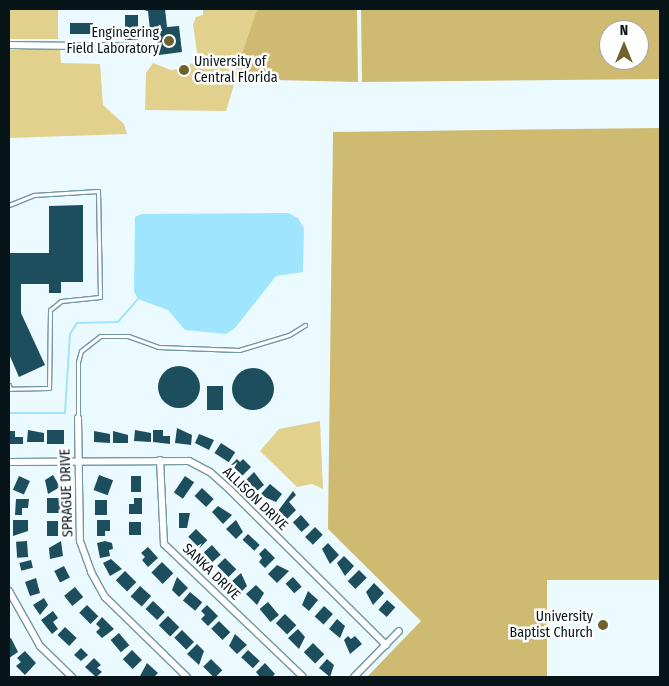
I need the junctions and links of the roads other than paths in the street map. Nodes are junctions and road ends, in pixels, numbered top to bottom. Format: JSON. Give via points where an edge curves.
{"nodes":[{"id":1,"x":9,"y":45,"type":"edge"},
{"id":2,"x":148,"y":47,"type":"dead end"},
{"id":3,"x":9,"y":205,"type":"edge"},
{"id":4,"x":305,"y":325,"type":"dead end"},
{"id":5,"x":9,"y":385,"type":"edge"},
{"id":6,"x":78,"y":418,"type":"joint"},
{"id":7,"x":160,"y":460,"type":"junction"},
{"id":8,"x":9,"y":462,"type":"edge"},
{"id":9,"x":78,"y":462,"type":"junction"},
{"id":10,"x":9,"y":590,"type":"edge"},
{"id":11,"x":399,"y":631,"type":"dead end"},
{"id":12,"x":386,"y":645,"type":"junction"},
{"id":13,"x":72,"y":677,"type":"edge"},
{"id":14,"x":187,"y":677,"type":"edge"},
{"id":15,"x":303,"y":677,"type":"edge"},
{"id":16,"x":354,"y":677,"type":"edge"}],
"edges":[{"from":1,"to":2,"type":"street"},
{"from":3,"to":5,"type":"lane","via":[[34,195],[98,191],[100,297],[61,301],[50,310],[49,388],[10,389]]},
{"from":4,"to":6,"type":"lane","via":[[289,335],[239,350],[164,348],[128,336],[100,336],[81,351],[78,362]]},
{"from":6,"to":9,"type":"street","name":"SPRAGUE DRIVE"},
{"from":7,"to":9,"type":"street","name":"ALLISON DRIVE"},
{"from":7,"to":12,"type":"street","name":"ALLISON DRIVE","via":[[189,462],[210,472]]},
{"from":7,"to":15,"type":"street","name":"SANKA DRIVE","via":[[164,544]]},
{"from":8,"to":9,"type":"street","name":"ALLISON DRIVE"},
{"from":9,"to":14,"type":"street","name":"SPRAGUE DRIVE","via":[[80,542],[91,572],[105,596]]},
{"from":10,"to":13,"type":"street","via":[[40,646]]},
{"from":11,"to":12,"type":"street"},
{"from":12,"to":16,"type":"street"}]}
